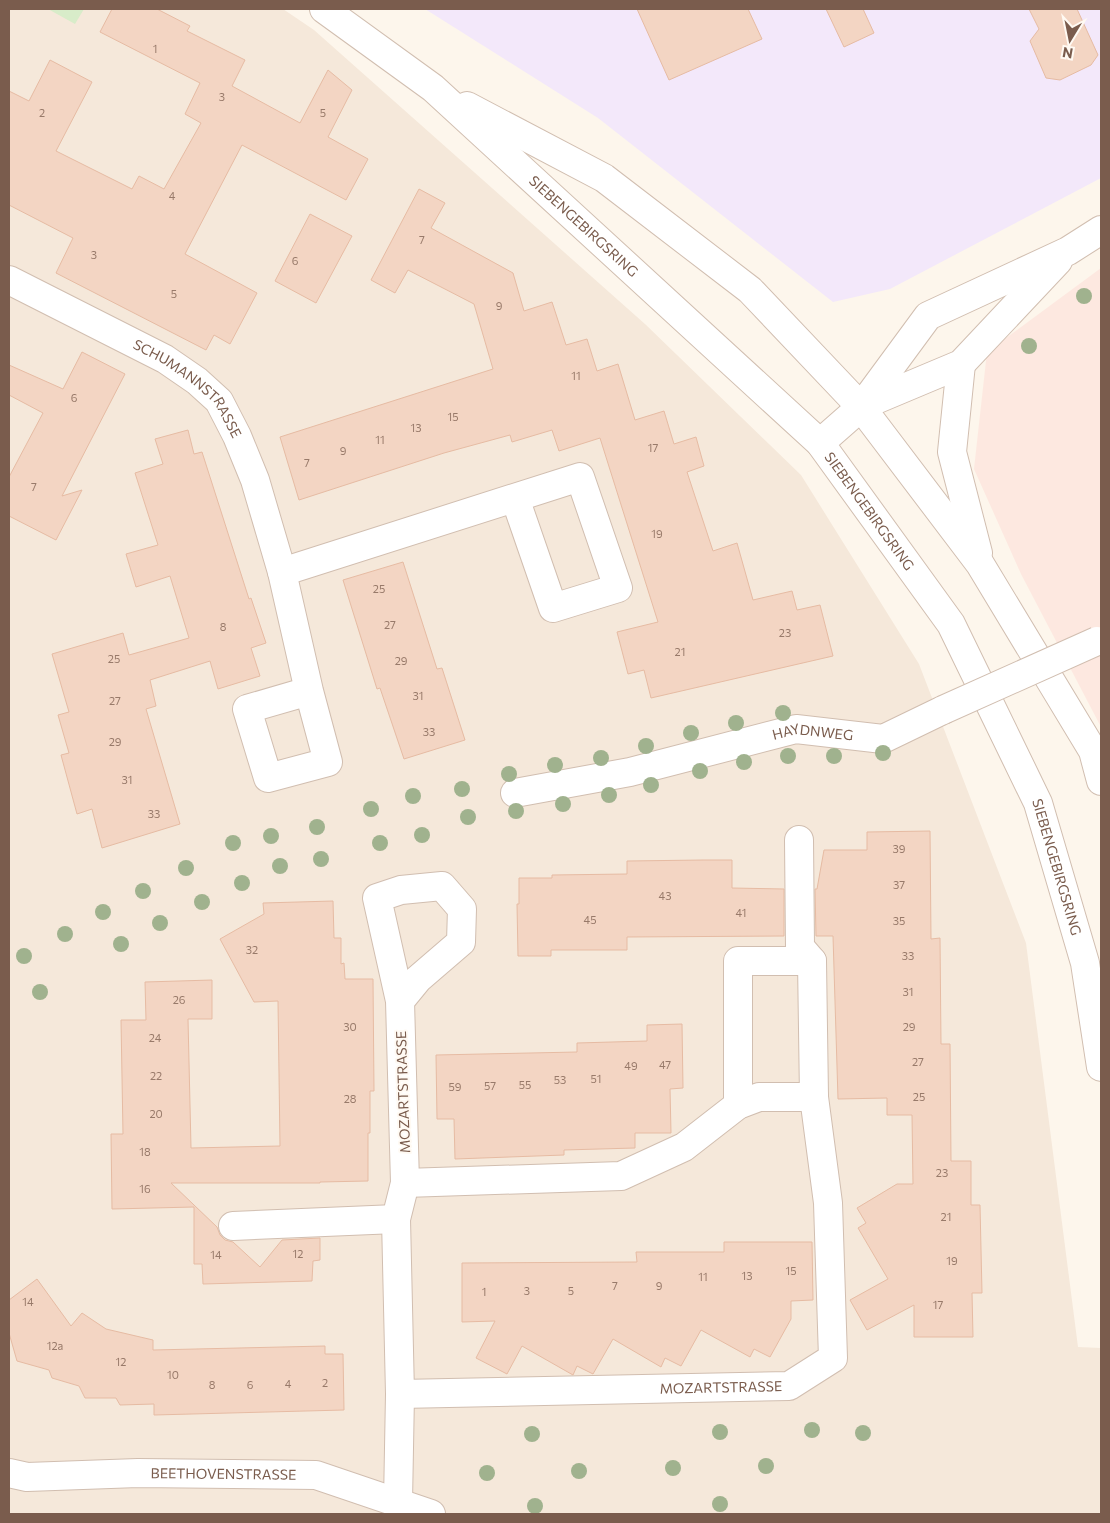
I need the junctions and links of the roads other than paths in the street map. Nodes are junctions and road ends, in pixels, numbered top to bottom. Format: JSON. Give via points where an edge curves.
{"nodes":[{"id":1,"x":324,"y":9,"type":"edge"},
{"id":2,"x":433,"y":88,"type":"junction"},
{"id":3,"x":1101,"y":230,"type":"edge"},
{"id":4,"x":1068,"y":251,"type":"junction"},
{"id":5,"x":9,"y":280,"type":"edge"},
{"id":6,"x":961,"y":364,"type":"junction"},
{"id":7,"x":861,"y":407,"type":"junction"},
{"id":8,"x":820,"y":443,"type":"junction"},
{"id":9,"x":515,"y":498,"type":"junction"},
{"id":10,"x":980,"y":564,"type":"junction"},
{"id":11,"x":282,"y":572,"type":"junction"},
{"id":12,"x":1099,"y":639,"type":"edge"},
{"id":13,"x":309,"y":691,"type":"dead end"},
{"id":14,"x":1101,"y":781,"type":"edge"},
{"id":15,"x":515,"y":793,"type":"dead end"},
{"id":16,"x":800,"y":840,"type":"dead end"},
{"id":17,"x":812,"y":961,"type":"junction"},
{"id":18,"x":1093,"y":961,"type":"edge"},
{"id":19,"x":400,"y":1001,"type":"dead end"},
{"id":20,"x":1101,"y":1067,"type":"edge"},
{"id":21,"x":814,"y":1097,"type":"junction"},
{"id":22,"x":738,"y":1105,"type":"junction"},
{"id":23,"x":405,"y":1183,"type":"junction"},
{"id":24,"x":396,"y":1219,"type":"junction"},
{"id":25,"x":233,"y":1226,"type":"dead end"},
{"id":26,"x":400,"y":1394,"type":"junction"},
{"id":27,"x":9,"y":1474,"type":"edge"},
{"id":28,"x":398,"y":1502,"type":"junction"},
{"id":29,"x":431,"y":1514,"type":"edge"}],
"edges":[{"from":1,"to":2,"type":"street","name":"SIEBENGEBIRGSRING"},
{"from":2,"to":7,"type":"street","name":"SIEBENGEBIRGSRING","via":[[604,178],[750,290]]},
{"from":2,"to":8,"type":"street","name":"SIEBENGEBIRGSRING"},
{"from":3,"to":4,"type":"street"},
{"from":4,"to":6,"type":"street"},
{"from":4,"to":7,"type":"street","via":[[928,316]]},
{"from":5,"to":11,"type":"street","name":"SCHUMANNSTRASSE","via":[[165,359],[219,401],[255,480]]},
{"from":6,"to":7,"type":"street"},
{"from":6,"to":10,"type":"street","via":[[952,452]]},
{"from":7,"to":8,"type":"street"},
{"from":7,"to":10,"type":"street","name":"SIEBENGEBIRGSRING"},
{"from":8,"to":18,"type":"street","name":"SIEBENGEBIRGSRING","via":[[951,624],[1038,803]]},
{"from":9,"to":9,"type":"street","via":[[580,477],[618,588],[553,608]]},
{"from":9,"to":11,"type":"street"},
{"from":10,"to":14,"type":"street","name":"SIEBENGEBIRGSRING","via":[[1092,751]]},
{"from":11,"to":13,"type":"street","name":"SCHUMANNSTRASSE"},
{"from":12,"to":15,"type":"street","name":"HAYDNWEG","bridge":true,"via":[[883,739],[796,729],[630,772]]},
{"from":16,"to":17,"type":"street","name":"MOZARTSTRASSE","via":[[800,947]]},
{"from":17,"to":21,"type":"street","name":"MOZARTSTRASSE"},
{"from":17,"to":22,"type":"street","via":[[738,961]]},
{"from":18,"to":20,"type":"street","name":"SIEBENGEBIRGSRING"},
{"from":19,"to":23,"type":"street","name":"MOZARTSTRASSE"},
{"from":21,"to":22,"type":"street","via":[[759,1097]]},
{"from":21,"to":26,"type":"street","name":"MOZARTSTRASSE","via":[[828,1203],[833,1358],[789,1386]]},
{"from":22,"to":23,"type":"street","via":[[684,1147],[621,1176]]},
{"from":23,"to":24,"type":"street","name":"MOZARTSTRASSE"},
{"from":24,"to":25,"type":"street"},
{"from":24,"to":26,"type":"street","name":"MOZARTSTRASSE"},
{"from":26,"to":28,"type":"street","name":"MOZARTSTRASSE"},
{"from":27,"to":28,"type":"street","name":"BEETHOVENSTRASSE","via":[[27,1477],[138,1473],[316,1475]]},
{"from":28,"to":29,"type":"street","name":"BEETHOVENSTRASSE"}]}
